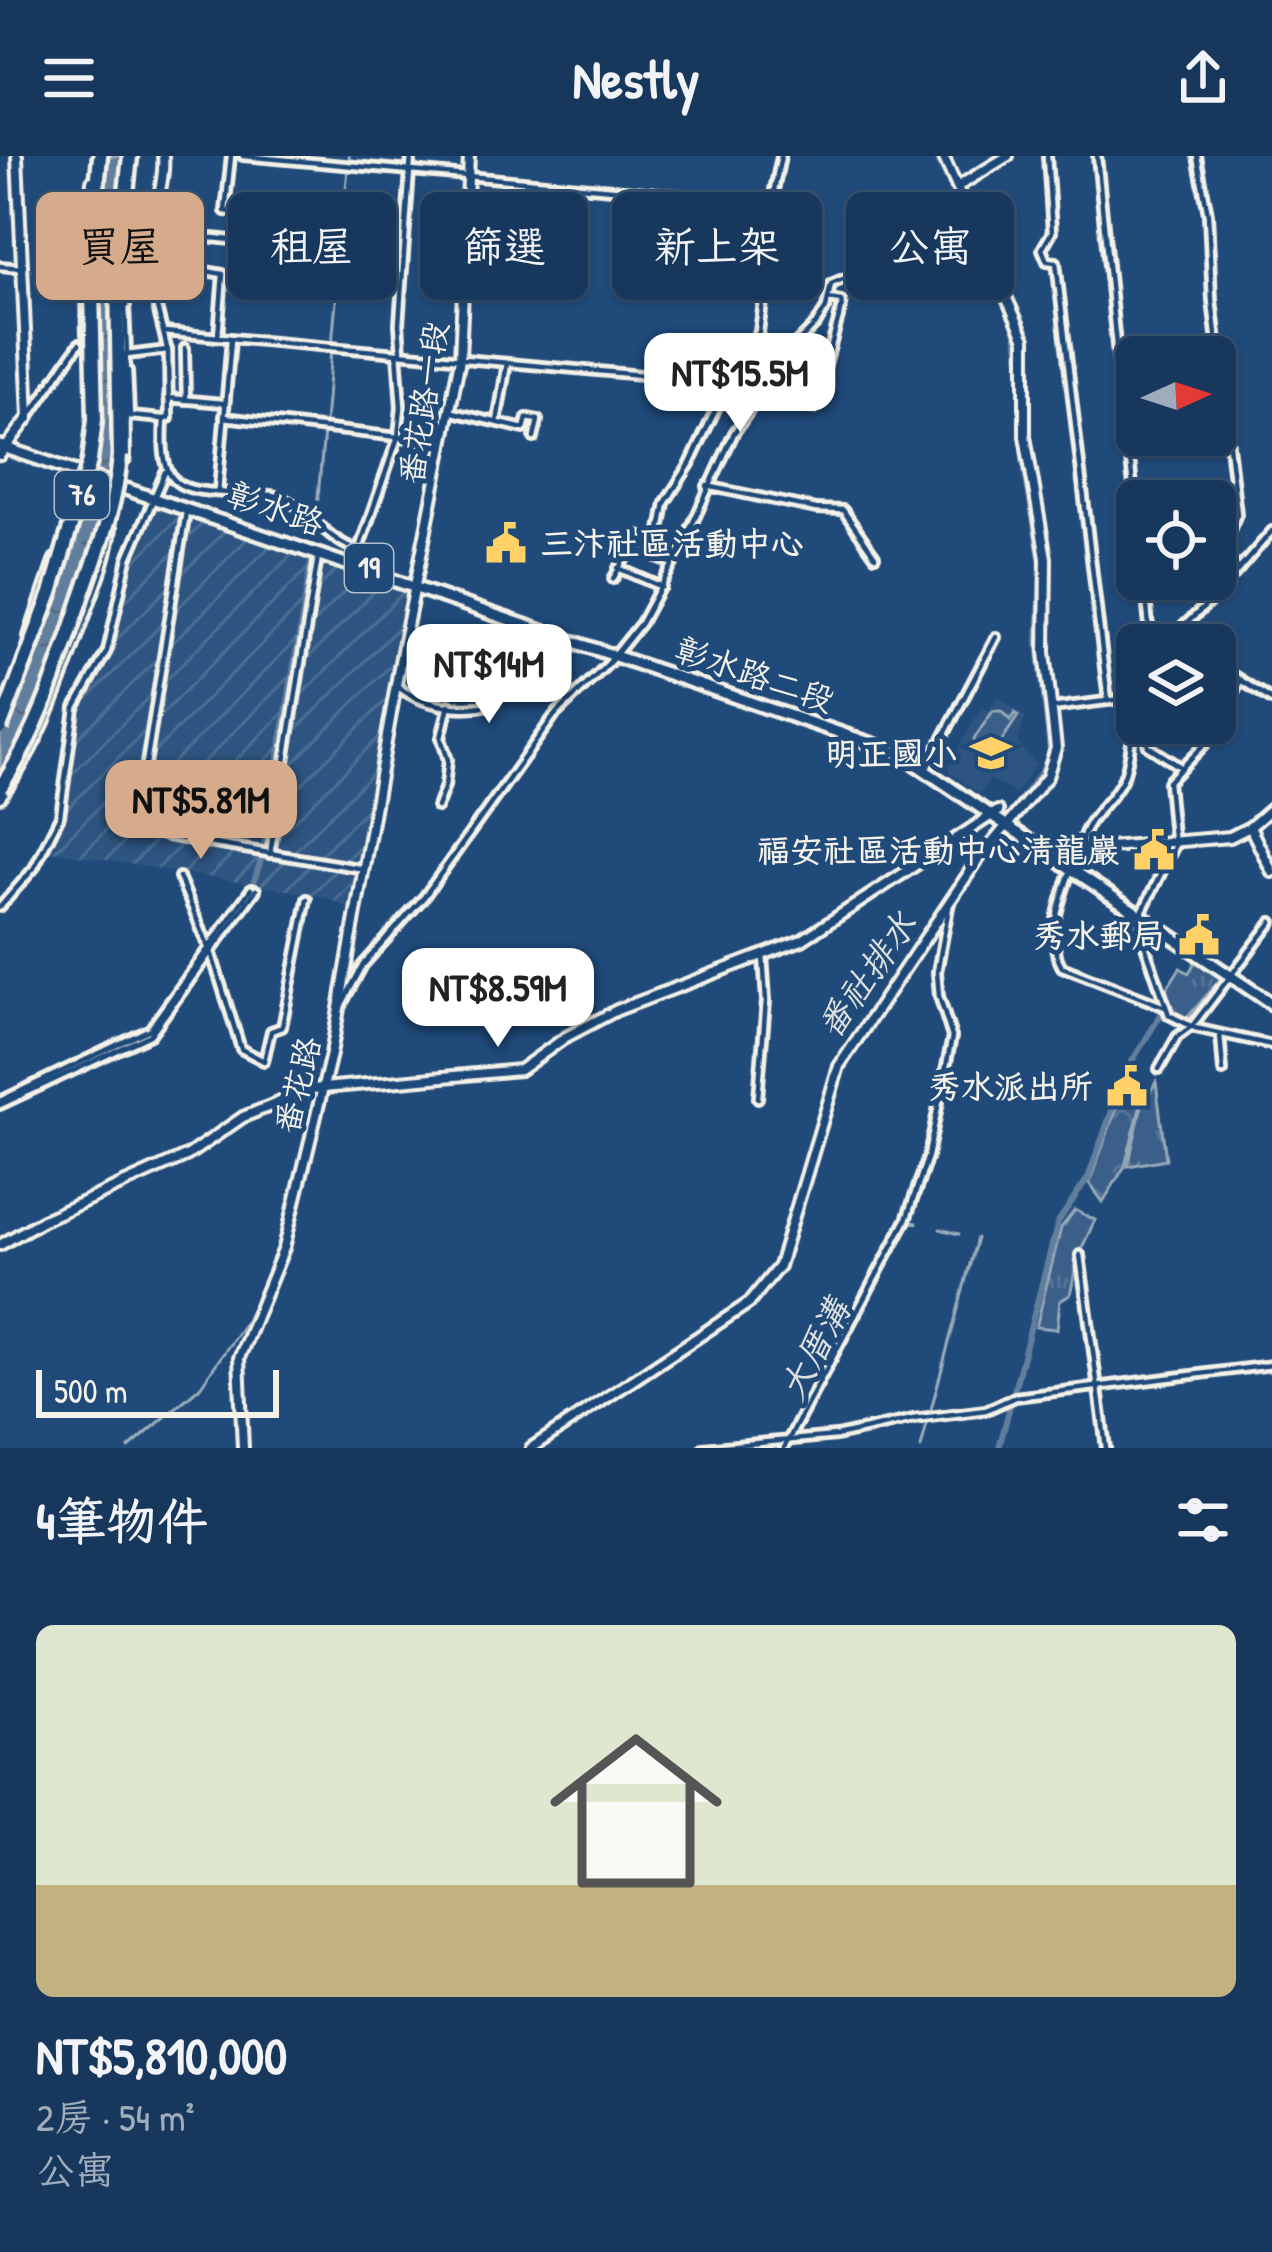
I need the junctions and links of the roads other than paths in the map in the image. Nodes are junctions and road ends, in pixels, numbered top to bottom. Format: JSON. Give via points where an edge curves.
{"nodes":[{"id":1,"x":17,"y":156,"type":"edge"},
{"id":2,"x":132,"y":156,"type":"edge"},
{"id":3,"x":164,"y":156,"type":"edge"},
{"id":4,"x":231,"y":156,"type":"edge"},
{"id":5,"x":243,"y":156,"type":"edge"},
{"id":6,"x":411,"y":156,"type":"edge"},
{"id":7,"x":469,"y":156,"type":"edge"},
{"id":8,"x":781,"y":156,"type":"edge"},
{"id":9,"x":944,"y":156,"type":"edge"},
{"id":10,"x":1008,"y":156,"type":"edge"},
{"id":11,"x":1047,"y":156,"type":"edge"},
{"id":12,"x":1097,"y":156,"type":"edge"},
{"id":13,"x":1197,"y":156,"type":"edge"},
{"id":14,"x":99,"y":160,"type":"edge"},
{"id":15,"x":410,"y":171,"type":"junction"},
{"id":16,"x":467,"y":176,"type":"junction"},
{"id":17,"x":957,"y":187,"type":"junction"},
{"id":18,"x":129,"y":192,"type":"edge"},
{"id":19,"x":158,"y":192,"type":"edge"},
{"id":20,"x":645,"y":192,"type":"edge"},
{"id":21,"x":771,"y":192,"type":"edge"},
{"id":22,"x":959,"y":192,"type":"edge"},
{"id":23,"x":204,"y":240,"type":"edge"},
{"id":24,"x":0,"y":266,"type":"edge"},
{"id":25,"x":22,"y":268,"type":"junction"},
{"id":26,"x":204,"y":272,"type":"edge"},
{"id":27,"x":846,"y":277,"type":"edge"},
{"id":28,"x":828,"y":298,"type":"junction"},
{"id":29,"x":121,"y":300,"type":"joint"},
{"id":30,"x":154,"y":300,"type":"edge"},
{"id":31,"x":762,"y":300,"type":"edge"},
{"id":32,"x":1008,"y":300,"type":"edge"},
{"id":33,"x":164,"y":332,"type":"junction"},
{"id":34,"x":218,"y":337,"type":"junction"},
{"id":35,"x":231,"y":338,"type":"junction"},
{"id":36,"x":79,"y":344,"type":"dead end"},
{"id":37,"x":185,"y":349,"type":"dead end"},
{"id":38,"x":168,"y":350,"type":"junction"},
{"id":39,"x":399,"y":353,"type":"junction"},
{"id":40,"x":127,"y":356,"type":"junction"},
{"id":41,"x":460,"y":359,"type":"junction"},
{"id":42,"x":507,"y":363,"type":"junction"},
{"id":43,"x":765,"y":390,"type":"junction"},
{"id":44,"x":169,"y":398,"type":"junction"},
{"id":45,"x":721,"y":398,"type":"junction"},
{"id":46,"x":186,"y":400,"type":"junction"},
{"id":47,"x":225,"y":403,"type":"junction"},
{"id":48,"x":449,"y":411,"type":"junction"},
{"id":49,"x":29,"y":417,"type":"junction"},
{"id":50,"x":224,"y":417,"type":"junction"},
{"id":51,"x":164,"y":419,"type":"junction"},
{"id":52,"x":497,"y":422,"type":"junction"},
{"id":53,"x":398,"y":437,"type":"junction"},
{"id":54,"x":534,"y":437,"type":"dead end"},
{"id":55,"x":3,"y":447,"type":"edge"},
{"id":56,"x":442,"y":447,"type":"junction"},
{"id":57,"x":165,"y":470,"type":"junction"},
{"id":58,"x":86,"y":475,"type":"junction"},
{"id":59,"x":1132,"y":480,"type":"edge"},
{"id":60,"x":117,"y":485,"type":"junction"},
{"id":61,"x":707,"y":486,"type":"junction"},
{"id":62,"x":218,"y":491,"type":"junction"},
{"id":63,"x":154,"y":498,"type":"junction"},
{"id":64,"x":187,"y":509,"type":"junction"},
{"id":65,"x":68,"y":520,"type":"junction"},
{"id":66,"x":110,"y":529,"type":"junction"},
{"id":67,"x":1272,"y":531,"type":"edge"},
{"id":68,"x":638,"y":535,"type":"dead end"},
{"id":69,"x":658,"y":541,"type":"dead end"},
{"id":70,"x":632,"y":546,"type":"junction"},
{"id":71,"x":359,"y":550,"type":"junction"},
{"id":72,"x":318,"y":555,"type":"junction"},
{"id":73,"x":875,"y":556,"type":"dead end"},
{"id":74,"x":354,"y":563,"type":"junction"},
{"id":75,"x":673,"y":564,"type":"junction"},
{"id":76,"x":618,"y":568,"type":"junction"},
{"id":77,"x":1239,"y":569,"type":"junction"},
{"id":78,"x":613,"y":579,"type":"dead end"},
{"id":79,"x":414,"y":587,"type":"junction"},
{"id":80,"x":662,"y":587,"type":"junction"},
{"id":81,"x":1186,"y":624,"type":"edge"},
{"id":82,"x":525,"y":626,"type":"junction"},
{"id":83,"x":996,"y":637,"type":"dead end"},
{"id":84,"x":615,"y":654,"type":"junction"},
{"id":85,"x":1236,"y":677,"type":"edge"},
{"id":86,"x":1241,"y":680,"type":"junction"},
{"id":87,"x":396,"y":686,"type":"junction"},
{"id":88,"x":1116,"y":700,"type":"edge"},
{"id":89,"x":1272,"y":700,"type":"edge"},
{"id":90,"x":1108,"y":701,"type":"junction"},
{"id":91,"x":448,"y":705,"type":"junction"},
{"id":92,"x":1052,"y":708,"type":"junction"},
{"id":93,"x":0,"y":722,"type":"edge"},
{"id":94,"x":36,"y":724,"type":"junction"},
{"id":95,"x":1132,"y":744,"type":"edge"},
{"id":96,"x":1148,"y":744,"type":"edge"},
{"id":97,"x":929,"y":766,"type":"junction"},
{"id":98,"x":1182,"y":768,"type":"junction"},
{"id":99,"x":0,"y":788,"type":"edge"},
{"id":100,"x":0,"y":797,"type":"edge"},
{"id":101,"x":437,"y":807,"type":"dead end"},
{"id":102,"x":1272,"y":808,"type":"edge"},
{"id":103,"x":1004,"y":818,"type":"junction"},
{"id":104,"x":1250,"y":827,"type":"junction"},
{"id":105,"x":1174,"y":842,"type":"junction"},
{"id":106,"x":1085,"y":849,"type":"junction"},
{"id":107,"x":270,"y":854,"type":"junction"},
{"id":108,"x":1074,"y":865,"type":"junction"},
{"id":109,"x":364,"y":869,"type":"junction"},
{"id":110,"x":1272,"y":872,"type":"edge"},
{"id":111,"x":179,"y":877,"type":"dead end"},
{"id":112,"x":254,"y":890,"type":"dead end"},
{"id":113,"x":307,"y":899,"type":"dead end"},
{"id":114,"x":950,"y":901,"type":"junction"},
{"id":115,"x":0,"y":908,"type":"edge"},
{"id":116,"x":1142,"y":913,"type":"junction"},
{"id":117,"x":1272,"y":922,"type":"edge"},
{"id":118,"x":211,"y":952,"type":"junction"},
{"id":119,"x":763,"y":955,"type":"junction"},
{"id":120,"x":1235,"y":974,"type":"junction"},
{"id":121,"x":1272,"y":1001,"type":"edge"},
{"id":122,"x":341,"y":1006,"type":"junction"},
{"id":123,"x":1169,"y":1015,"type":"junction"},
{"id":124,"x":1192,"y":1026,"type":"junction"},
{"id":125,"x":1220,"y":1034,"type":"junction"},
{"id":126,"x":1272,"y":1045,"type":"edge"},
{"id":127,"x":1160,"y":1069,"type":"dead end"},
{"id":128,"x":1223,"y":1071,"type":"dead end"},
{"id":129,"x":321,"y":1088,"type":"junction"},
{"id":130,"x":758,"y":1098,"type":"dead end"},
{"id":131,"x":0,"y":1103,"type":"edge"},
{"id":132,"x":0,"y":1246,"type":"edge"},
{"id":133,"x":1080,"y":1255,"type":"dead end"},
{"id":134,"x":1272,"y":1365,"type":"edge"},
{"id":135,"x":1098,"y":1386,"type":"junction"},
{"id":136,"x":789,"y":1443,"type":"edge"},
{"id":137,"x":243,"y":1448,"type":"edge"},
{"id":138,"x":531,"y":1448,"type":"edge"},
{"id":139,"x":703,"y":1448,"type":"edge"},
{"id":140,"x":1106,"y":1448,"type":"edge"}],
"edges":[{"from":1,"to":25,"type":"street"},
{"from":2,"to":18,"type":"highway","number":"76"},
{"from":2,"to":60,"type":"street","via":[[121,293],[127,420]]},
{"from":3,"to":19,"type":"street"},
{"from":4,"to":23,"type":"street","via":[[225,211],[259,216],[258,243]]},
{"from":5,"to":15,"type":"street"},
{"from":6,"to":15,"type":"street"},
{"from":7,"to":16,"type":"street","name":"番花路一段"},
{"from":8,"to":21,"type":"street"},
{"from":9,"to":17,"type":"street"},
{"from":10,"to":17,"type":"street"},
{"from":11,"to":90,"type":"street","via":[[1052,232],[1042,249],[1056,262]]},
{"from":12,"to":59,"type":"street","via":[[1118,365],[1132,361],[1136,374],[1122,389]]},
{"from":13,"to":77,"type":"street","via":[[1237,514],[1221,551]]},
{"from":14,"to":58,"type":"street","via":[[85,260]]},
{"from":14,"to":93,"type":"highway","number":"76","bridge":true,"via":[[90,461],[58,573]]},
{"from":15,"to":16,"type":"street"},
{"from":15,"to":39,"type":"street"},
{"from":16,"to":20,"type":"street"},
{"from":16,"to":41,"type":"street","name":"番花路一段"},
{"from":17,"to":22,"type":"street"},
{"from":24,"to":25,"type":"street"},
{"from":25,"to":49,"type":"street"},
{"from":26,"to":34,"type":"street","via":[[223,274]]},
{"from":27,"to":28,"type":"street"},
{"from":28,"to":43,"type":"street"},
{"from":28,"to":43,"type":"street","via":[[842,306],[814,408]]},
{"from":29,"to":40,"type":"street"},
{"from":29,"to":94,"type":"highway","number":"76","bridge":true,"via":[[120,456],[103,534]]},
{"from":30,"to":33,"type":"street"},
{"from":31,"to":45,"type":"street","via":[[742,415]]},
{"from":32,"to":92,"type":"street","via":[[1025,339],[1025,436],[1046,558]]},
{"from":33,"to":34,"type":"street"},
{"from":33,"to":38,"type":"street"},
{"from":34,"to":35,"type":"street"},
{"from":35,"to":39,"type":"street"},
{"from":35,"to":47,"type":"street"},
{"from":36,"to":49,"type":"street"},
{"from":37,"to":46,"type":"street"},
{"from":38,"to":40,"type":"street"},
{"from":38,"to":44,"type":"street"},
{"from":39,"to":41,"type":"street"},
{"from":39,"to":53,"type":"street"},
{"from":40,"to":51,"type":"street","via":[[130,416]]},
{"from":41,"to":42,"type":"street"},
{"from":41,"to":48,"type":"street","name":"番花路一段"},
{"from":42,"to":45,"type":"street","via":[[676,378]]},
{"from":42,"to":52,"type":"street"},
{"from":43,"to":61,"type":"street"},
{"from":44,"to":46,"type":"street"},
{"from":44,"to":51,"type":"street"},
{"from":45,"to":69,"type":"street","via":[[665,503]]},
{"from":46,"to":47,"type":"street"},
{"from":47,"to":50,"type":"street"},
{"from":48,"to":52,"type":"street"},
{"from":48,"to":56,"type":"street","name":"番花路一段"},
{"from":49,"to":55,"type":"street"},
{"from":50,"to":53,"type":"street"},
{"from":50,"to":62,"type":"street"},
{"from":51,"to":57,"type":"street"},
{"from":52,"to":54,"type":"street","via":[[524,429],[527,418],[538,420]]},
{"from":53,"to":56,"type":"street"},
{"from":53,"to":71,"type":"street"},
{"from":55,"to":58,"type":"main road","number":"19"},
{"from":56,"to":79,"type":"street","name":"番花路一段"},
{"from":57,"to":62,"type":"street","via":[[175,483]]},
{"from":57,"to":63,"type":"street"},
{"from":58,"to":60,"type":"main road","number":"19"},
{"from":58,"to":65,"type":"street"},
{"from":60,"to":63,"type":"main road","name":"彰水路","number":"19"},
{"from":60,"to":66,"type":"street"},
{"from":61,"to":73,"type":"street","via":[[843,510]]},
{"from":61,"to":75,"type":"street"},
{"from":62,"to":71,"type":"street","via":[[279,496]]},
{"from":63,"to":64,"type":"main road","name":"彰水路","number":"19"},
{"from":63,"to":115,"type":"street","via":[[128,558],[107,651],[75,708],[60,816],[34,868]]},
{"from":64,"to":72,"type":"main road","name":"彰水路","number":"19"},
{"from":64,"to":107,"type":"street","via":[[135,818],[139,831]]},
{"from":65,"to":93,"type":"street"},
{"from":65,"to":93,"type":"highway","bridge":true},
{"from":66,"to":94,"type":"highway","bridge":true},
{"from":66,"to":100,"type":"street","via":[[48,713]]},
{"from":67,"to":77,"type":"street"},
{"from":68,"to":70,"type":"street"},
{"from":70,"to":75,"type":"street"},
{"from":70,"to":76,"type":"street"},
{"from":71,"to":74,"type":"street"},
{"from":72,"to":74,"type":"main road","name":"彰水路","number":"19"},
{"from":72,"to":79,"type":"main road","name":"彰水路","number":"19"},
{"from":72,"to":107,"type":"street"},
{"from":74,"to":79,"type":"main road","name":"彰水路","number":"19"},
{"from":75,"to":80,"type":"street"},
{"from":76,"to":78,"type":"street"},
{"from":76,"to":80,"type":"street"},
{"from":77,"to":81,"type":"street"},
{"from":79,"to":82,"type":"main road","name":"彰水路","number":"19"},
{"from":79,"to":84,"type":"main road","name":"彰水路","number":"19"},
{"from":79,"to":87,"type":"street","name":"番花路"},
{"from":80,"to":84,"type":"street"},
{"from":82,"to":84,"type":"main road","name":"彰水路","number":"19"},
{"from":82,"to":91,"type":"street","via":[[497,702]]},
{"from":83,"to":97,"type":"street"},
{"from":84,"to":97,"type":"main road","name":"彰水路二段","number":"19"},
{"from":84,"to":122,"type":"street","via":[[554,716],[424,896],[363,965]]},
{"from":85,"to":86,"type":"street"},
{"from":86,"to":89,"type":"street"},
{"from":86,"to":98,"type":"street"},
{"from":87,"to":91,"type":"street"},
{"from":87,"to":109,"type":"street","name":"番花路"},
{"from":88,"to":90,"type":"street"},
{"from":90,"to":92,"type":"street"},
{"from":91,"to":101,"type":"street","via":[[441,738],[446,786]]},
{"from":92,"to":103,"type":"street","via":[[1053,762],[1030,799]]},
{"from":94,"to":99,"type":"highway","number":"76","bridge":true},
{"from":95,"to":106,"type":"street","via":[[1117,791],[1086,826]]},
{"from":96,"to":98,"type":"street"},
{"from":97,"to":103,"type":"main road","name":"彰水路二段","number":"19"},
{"from":98,"to":105,"type":"street","via":[[1168,782]]},
{"from":102,"to":104,"type":"street"},
{"from":103,"to":108,"type":"main road","name":"彰水路二段","number":"19"},
{"from":103,"to":114,"type":"street"},
{"from":103,"to":119,"type":"street","via":[[818,931]]},
{"from":104,"to":105,"type":"street"},
{"from":104,"to":110,"type":"street"},
{"from":105,"to":106,"type":"street"},
{"from":105,"to":116,"type":"street"},
{"from":106,"to":108,"type":"street"},
{"from":107,"to":109,"type":"street"},
{"from":108,"to":116,"type":"main road","name":"彰水路二段","number":"19"},
{"from":108,"to":123,"type":"street","via":[[1055,919],[1058,962],[1164,1005]]},
{"from":109,"to":122,"type":"street","name":"番花路"},
{"from":111,"to":118,"type":"street"},
{"from":112,"to":118,"type":"street"},
{"from":113,"to":118,"type":"street","via":[[282,1028],[271,1031],[266,1060],[241,1049]]},
{"from":114,"to":136,"type":"street","via":[[937,972],[952,1037],[928,1156],[906,1220]]},
{"from":114,"to":138,"type":"street","via":[[833,1071],[768,1284]]},
{"from":116,"to":120,"type":"main road","name":"彰水路二段","number":"19"},
{"from":116,"to":123,"type":"street","via":[[1141,934]]},
{"from":117,"to":120,"type":"street"},
{"from":118,"to":131,"type":"street","via":[[138,1039]]},
{"from":119,"to":129,"type":"street","via":[[617,1010],[520,1070]]},
{"from":119,"to":130,"type":"street"},
{"from":120,"to":121,"type":"main road","name":"彰水路二段","number":"19"},
{"from":120,"to":124,"type":"street"},
{"from":122,"to":129,"type":"street","name":"番花路"},
{"from":123,"to":124,"type":"street"},
{"from":124,"to":125,"type":"street"},
{"from":124,"to":127,"type":"street"},
{"from":125,"to":126,"type":"street"},
{"from":125,"to":128,"type":"street"},
{"from":129,"to":132,"type":"street","via":[[243,1117],[188,1155]]},
{"from":129,"to":137,"type":"street","name":"番花路","via":[[284,1248],[238,1358]]},
{"from":133,"to":135,"type":"street"},
{"from":134,"to":135,"type":"street"},
{"from":135,"to":136,"type":"street"},
{"from":135,"to":140,"type":"street"},
{"from":136,"to":139,"type":"street"}]}
